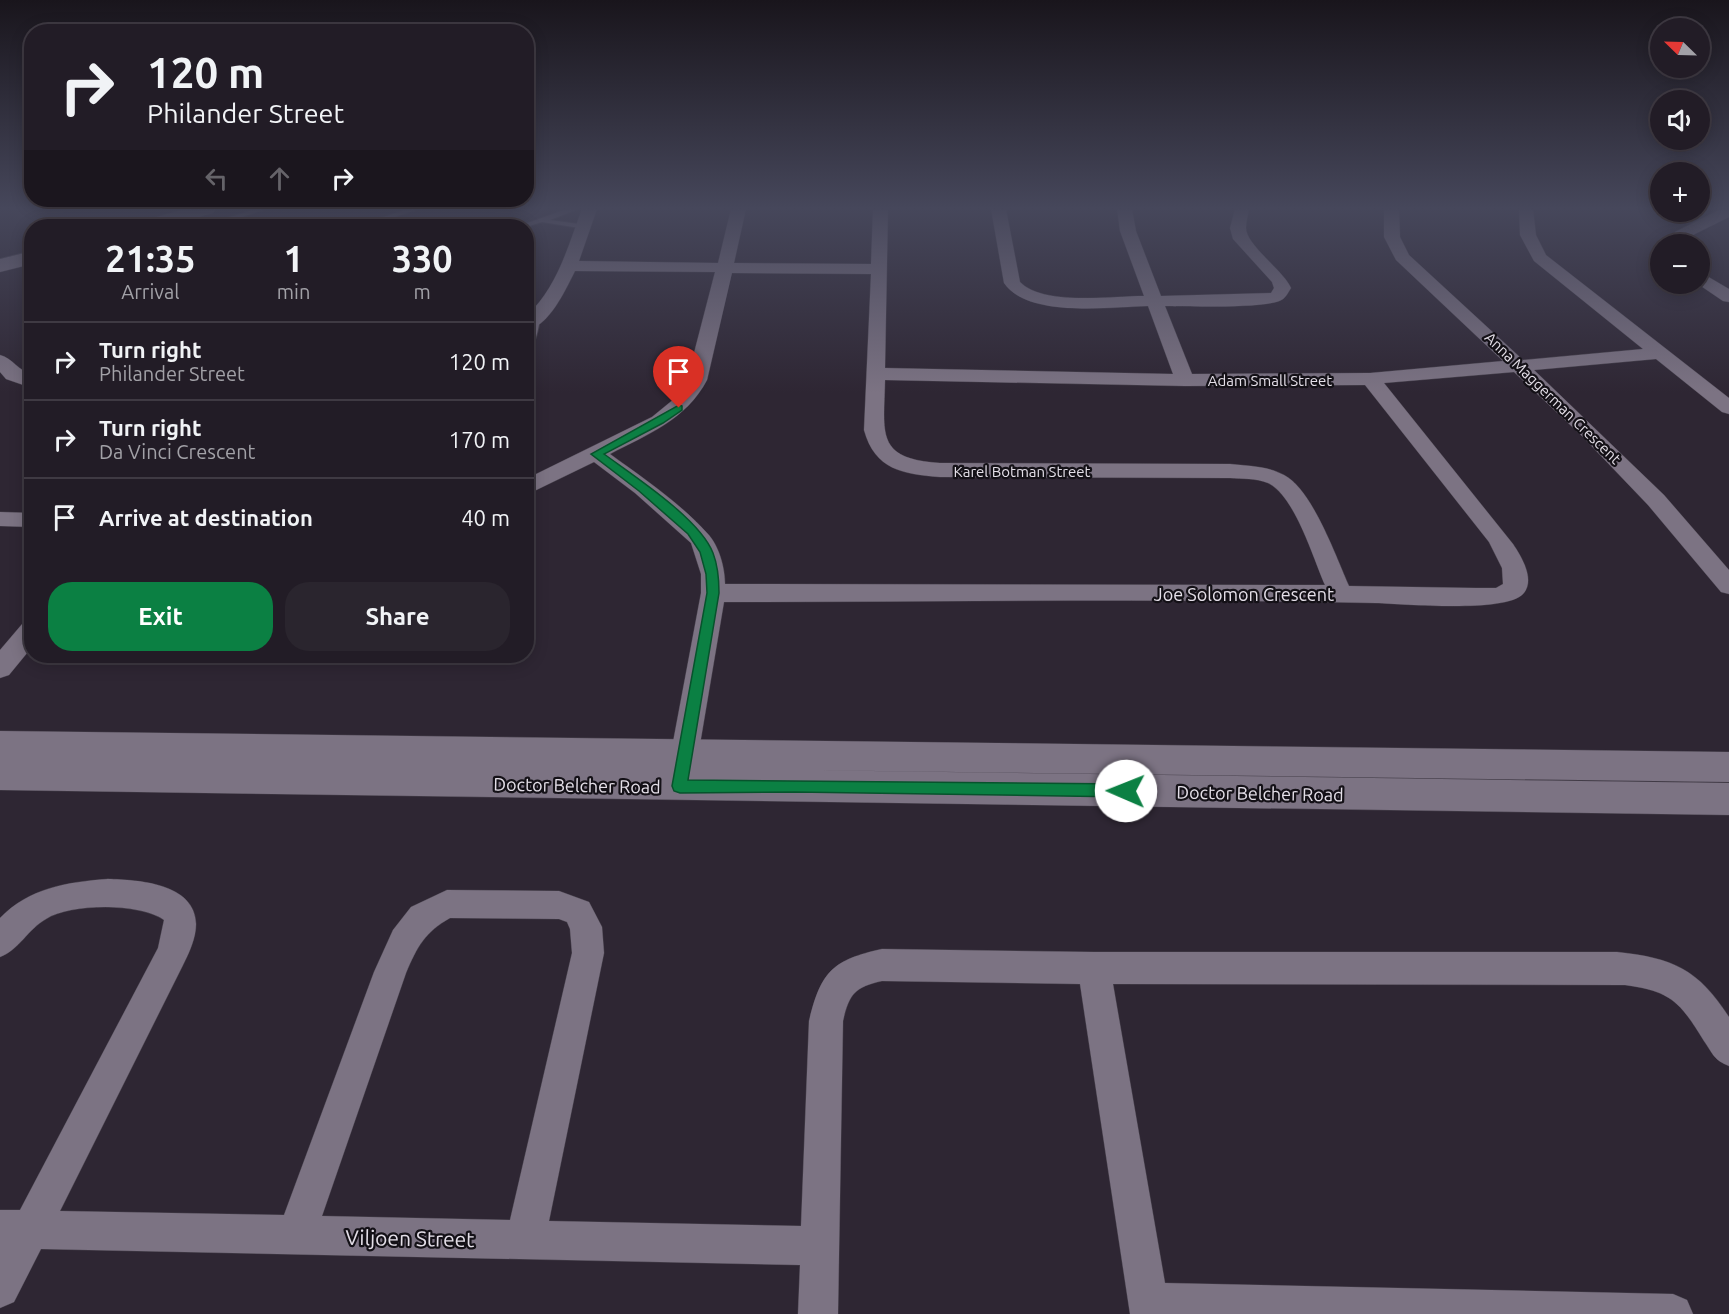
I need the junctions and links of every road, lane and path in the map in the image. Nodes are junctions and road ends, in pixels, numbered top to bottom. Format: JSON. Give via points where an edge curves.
{"nodes":[{"id":1,"x":565,"y":270,"type":"edge"},
{"id":2,"x":724,"y":270,"type":"edge"},
{"id":3,"x":878,"y":270,"type":"edge"},
{"id":4,"x":1009,"y":270,"type":"edge"},
{"id":5,"x":1143,"y":270,"type":"edge"},
{"id":6,"x":1270,"y":270,"type":"edge"},
{"id":7,"x":1417,"y":270,"type":"edge"},
{"id":8,"x":1556,"y":270,"type":"edge"},
{"id":9,"x":1710,"y":284,"type":"edge"},
{"id":10,"x":1729,"y":297,"type":"edge"},
{"id":11,"x":1154,"y":301,"type":"junction"},
{"id":12,"x":534,"y":318,"type":"edge"},
{"id":13,"x":1661,"y":353,"type":"junction"},
{"id":14,"x":0,"y":361,"type":"edge"},
{"id":15,"x":1522,"y":367,"type":"junction"},
{"id":16,"x":878,"y":374,"type":"junction"},
{"id":17,"x":24,"y":379,"type":"edge"},
{"id":18,"x":1370,"y":379,"type":"junction"},
{"id":19,"x":1185,"y":380,"type":"junction"},
{"id":20,"x":1729,"y":408,"type":"edge"},
{"id":21,"x":597,"y":454,"type":"junction"},
{"id":22,"x":534,"y":484,"type":"edge"},
{"id":23,"x":0,"y":519,"type":"edge"},
{"id":24,"x":24,"y":520,"type":"edge"},
{"id":25,"x":1729,"y":586,"type":"edge"},
{"id":26,"x":713,"y":593,"type":"junction"},
{"id":27,"x":1341,"y":594,"type":"junction"},
{"id":28,"x":24,"y":639,"type":"edge"},
{"id":29,"x":0,"y":668,"type":"edge"},
{"id":30,"x":0,"y":746,"type":"edge"},
{"id":31,"x":1729,"y":767,"type":"edge"},
{"id":32,"x":681,"y":770,"type":"junction"},
{"id":33,"x":0,"y":775,"type":"edge"},
{"id":34,"x":1729,"y":799,"type":"edge"},
{"id":35,"x":0,"y":942,"type":"edge"},
{"id":36,"x":1094,"y":968,"type":"junction"},
{"id":37,"x":1729,"y":1049,"type":"edge"},
{"id":38,"x":14,"y":1229,"type":"edge"},
{"id":39,"x":296,"y":1236,"type":"junction"},
{"id":40,"x":525,"y":1240,"type":"junction"},
{"id":41,"x":820,"y":1246,"type":"junction"},
{"id":42,"x":0,"y":1288,"type":"edge"},
{"id":43,"x":1149,"y":1309,"type":"edge"},
{"id":44,"x":818,"y":1314,"type":"edge"},
{"id":45,"x":1673,"y":1314,"type":"edge"}],
"edges":[{"from":1,"to":12,"type":"street"},
{"from":2,"to":21,"type":"street","via":[[690,395],[659,421]]},
{"from":3,"to":16,"type":"street","name":"Karel Botman Street"},
{"from":4,"to":11,"type":"street","via":[[1012,283],[1021,293],[1040,300]]},
{"from":5,"to":11,"type":"street"},
{"from":6,"to":11,"type":"street","via":[[1283,288],[1276,297]]},
{"from":7,"to":15,"type":"street","name":"Anna Maggerman Crescent"},
{"from":8,"to":13,"type":"street"},
{"from":9,"to":10,"type":"street"},
{"from":11,"to":19,"type":"street"},
{"from":13,"to":15,"type":"street","name":"Adam Small Street"},
{"from":13,"to":20,"type":"street"},
{"from":14,"to":17,"type":"street","via":[[13,375]]},
{"from":15,"to":18,"type":"street","name":"Adam Small Street"},
{"from":15,"to":25,"type":"street","name":"Anna Maggerman Crescent","via":[[1633,476]]},
{"from":16,"to":19,"type":"street","name":"Adam Small Street"},
{"from":16,"to":27,"type":"street","name":"Karel Botman Street","via":[[874,429],[877,446],[898,463],[917,469],[1230,471],[1279,480],[1302,508]]},
{"from":18,"to":19,"type":"street","name":"Adam Small Street"},
{"from":18,"to":27,"type":"street","name":"Joe Solomon Crescent","via":[[1497,537],[1514,563],[1517,577],[1514,589],[1499,596]]},
{"from":21,"to":22,"type":"street"},
{"from":21,"to":26,"type":"street","via":[[644,488],[700,539],[712,574]]},
{"from":23,"to":24,"type":"street"},
{"from":26,"to":27,"type":"street","name":"Joe Solomon Crescent"},
{"from":26,"to":32,"type":"street"},
{"from":28,"to":29,"type":"street"},
{"from":30,"to":32,"type":"main road","name":"Doctor Belcher Road"},
{"from":31,"to":32,"type":"main road","name":"Doctor Belcher Road","via":[[978,759]]},
{"from":32,"to":33,"type":"main road","name":"Doctor Belcher Road"},
{"from":32,"to":34,"type":"main road","name":"Doctor Belcher Road","via":[[795,786]]},
{"from":35,"to":38,"type":"street","via":[[38,906],[96,893],[162,900],[176,911],[181,926],[172,954]]},
{"from":36,"to":37,"type":"street","via":[[1617,968],[1681,985]]},
{"from":36,"to":41,"type":"street","via":[[882,965],[865,968],[840,981],[831,994],[826,1021]]},
{"from":36,"to":43,"type":"street"},
{"from":38,"to":39,"type":"street","name":"Viljoen Street"},
{"from":38,"to":42,"type":"street"},
{"from":39,"to":40,"type":"street","name":"Viljoen Street"},
{"from":39,"to":40,"type":"street","via":[[390,972],[404,941],[422,918],[447,904],[559,904],[578,912],[586,927],[588,953]]},
{"from":40,"to":41,"type":"street","name":"Viljoen Street"},
{"from":41,"to":44,"type":"street"},
{"from":43,"to":45,"type":"street"}]}
